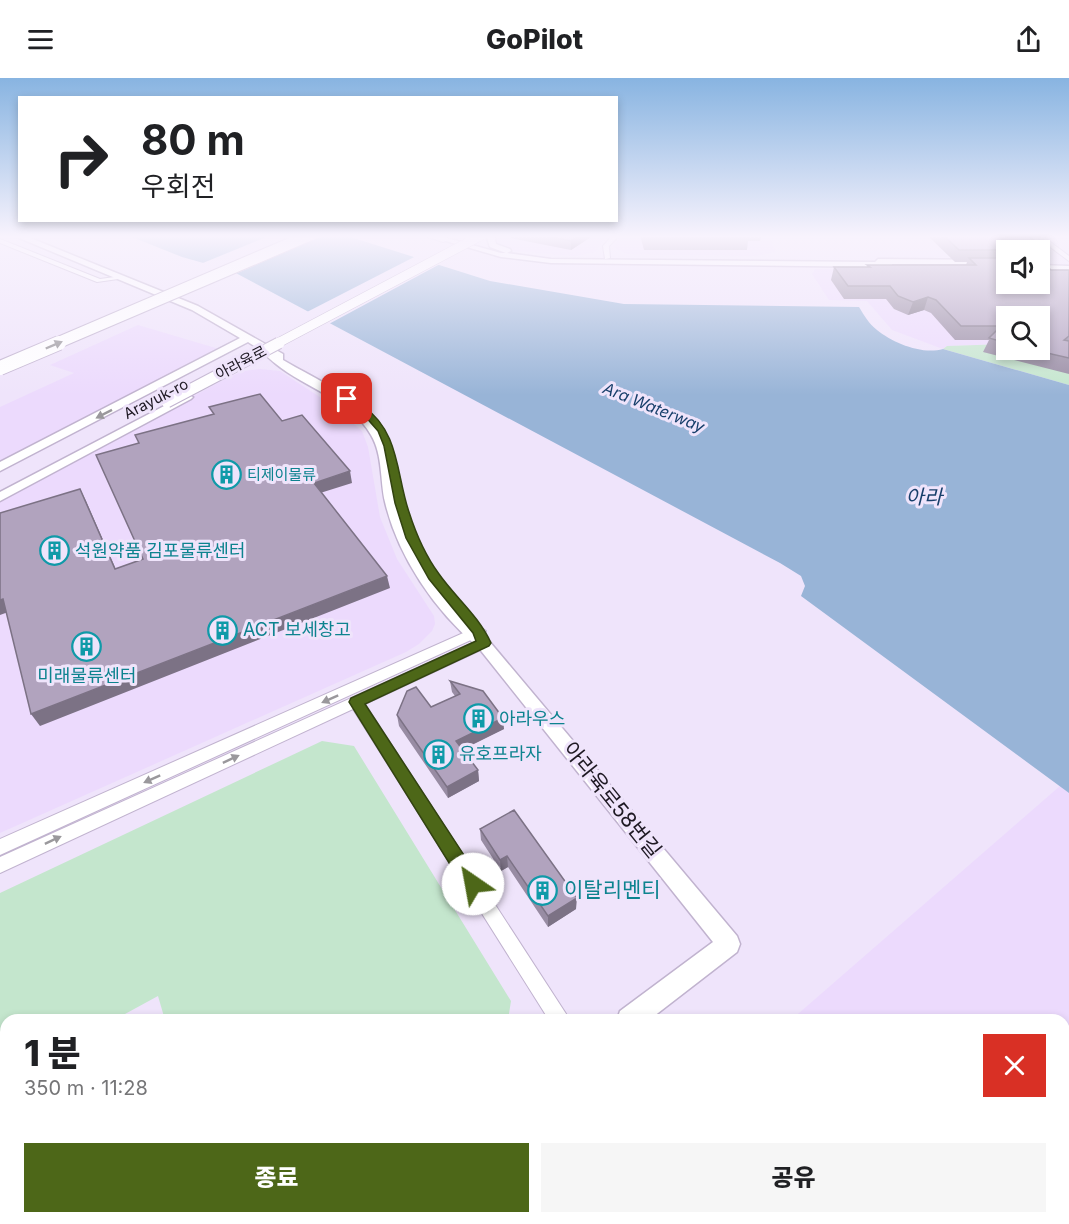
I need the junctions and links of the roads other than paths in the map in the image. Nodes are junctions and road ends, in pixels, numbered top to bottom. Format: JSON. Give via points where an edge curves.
{"nodes":[{"id":1,"x":148,"y":288,"type":"edge"},
{"id":2,"x":158,"y":288,"type":"edge"},
{"id":3,"x":185,"y":288,"type":"edge"},
{"id":4,"x":371,"y":288,"type":"edge"},
{"id":5,"x":378,"y":288,"type":"edge"},
{"id":6,"x":248,"y":338,"type":"junction"},
{"id":7,"x":33,"y":341,"type":"dead end"},
{"id":8,"x":271,"y":353,"type":"junction"},
{"id":9,"x":218,"y":355,"type":"junction"},
{"id":10,"x":248,"y":364,"type":"junction"},
{"id":11,"x":0,"y":368,"type":"edge"},
{"id":12,"x":162,"y":400,"type":"junction"},
{"id":13,"x":0,"y":467,"type":"edge"},
{"id":14,"x":0,"y":478,"type":"edge"},
{"id":15,"x":0,"y":489,"type":"edge"},
{"id":16,"x":0,"y":497,"type":"edge"},
{"id":17,"x":479,"y":636,"type":"junction"},
{"id":18,"x":356,"y":702,"type":"junction"},
{"id":19,"x":0,"y":847,"type":"edge"},
{"id":20,"x":0,"y":865,"type":"edge"},
{"id":21,"x":556,"y":1014,"type":"edge"},
{"id":22,"x":637,"y":1014,"type":"edge"}],
"edges":[{"from":1,"to":6,"type":"street","name":"아라육로58번길","via":[[195,308]]},
{"from":2,"to":7,"type":"main road"},
{"from":11,"to":3,"type":"main road","one_way":true,"bridge":true},
{"from":4,"to":12,"type":"street","name":"Arayuk-ro"},
{"from":5,"to":12,"type":"street","name":"아라육로","bridge":true},
{"from":6,"to":8,"type":"street","name":"아라육로58번길"},
{"from":6,"to":9,"type":"street"},
{"from":8,"to":10,"type":"street"},
{"from":8,"to":17,"type":"street","name":"아라육로58번길","via":[[354,410],[376,432],[407,548],[422,573]]},
{"from":9,"to":10,"type":"street","via":[[232,356]]},
{"from":9,"to":13,"type":"street","one_way":true},
{"from":10,"to":16,"type":"street"},
{"from":12,"to":14,"type":"street","name":"Arayuk-ro"},
{"from":12,"to":15,"type":"street","name":"아라육로"},
{"from":17,"to":18,"type":"street"},
{"from":17,"to":19,"type":"street","one_way":true},
{"from":17,"to":22,"type":"street","name":"아라육로58번길","via":[[729,944]]},
{"from":20,"to":18,"type":"street","one_way":true},
{"from":18,"to":21,"type":"street"}]}
